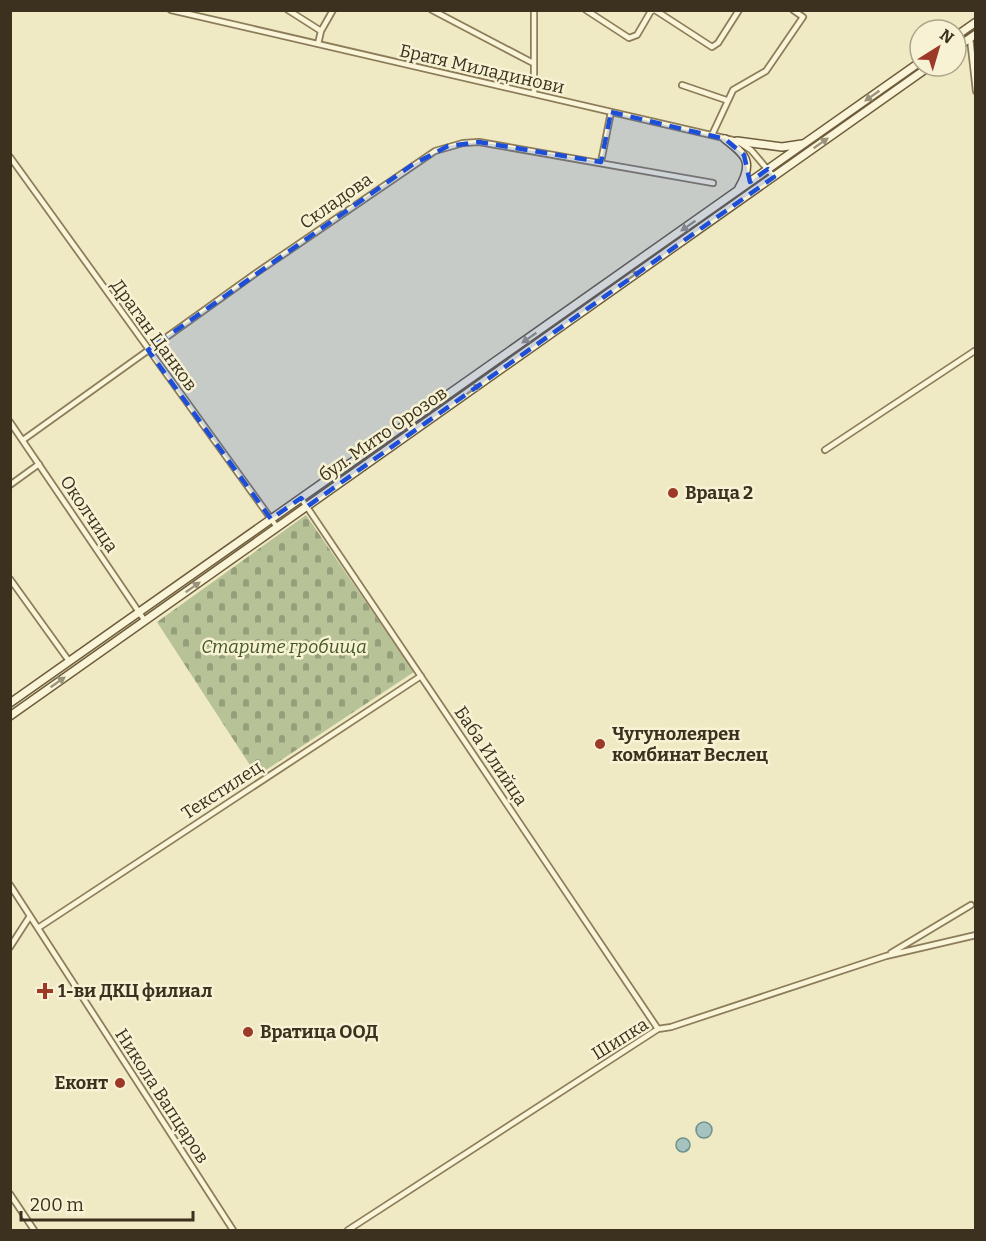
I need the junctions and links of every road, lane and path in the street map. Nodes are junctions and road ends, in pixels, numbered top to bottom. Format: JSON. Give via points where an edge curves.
{"nodes":[{"id":1,"x":171,"y":10,"type":"edge"},
{"id":2,"x":288,"y":10,"type":"edge"},
{"id":3,"x":333,"y":10,"type":"edge"},
{"id":4,"x":432,"y":10,"type":"edge"},
{"id":5,"x":586,"y":10,"type":"edge"},
{"id":6,"x":655,"y":10,"type":"edge"},
{"id":7,"x":739,"y":10,"type":"edge"},
{"id":8,"x":793,"y":10,"type":"edge"},
{"id":9,"x":534,"y":11,"type":"edge"},
{"id":10,"x":321,"y":31,"type":"junction"},
{"id":11,"x":972,"y":36,"type":"edge"},
{"id":12,"x":318,"y":45,"type":"junction"},
{"id":13,"x":534,"y":63,"type":"junction"},
{"id":14,"x":908,"y":70,"type":"edge"},
{"id":15,"x":913,"y":78,"type":"edge"},
{"id":16,"x":682,"y":85,"type":"dead end"},
{"id":17,"x":975,"y":91,"type":"edge"},
{"id":18,"x":534,"y":94,"type":"junction"},
{"id":19,"x":726,"y":100,"type":"junction"},
{"id":20,"x":611,"y":112,"type":"junction"},
{"id":21,"x":712,"y":135,"type":"junction"},
{"id":22,"x":725,"y":138,"type":"junction"},
{"id":23,"x":737,"y":141,"type":"junction"},
{"id":24,"x":804,"y":144,"type":"junction"},
{"id":25,"x":10,"y":157,"type":"edge"},
{"id":26,"x":601,"y":162,"type":"junction"},
{"id":27,"x":768,"y":169,"type":"junction"},
{"id":28,"x":774,"y":177,"type":"junction"},
{"id":29,"x":713,"y":183,"type":"dead end"},
{"id":30,"x":736,"y":192,"type":"junction"},
{"id":31,"x":148,"y":350,"type":"junction"},
{"id":32,"x":975,"y":350,"type":"edge"},
{"id":33,"x":10,"y":422,"type":"edge"},
{"id":34,"x":22,"y":440,"type":"junction"},
{"id":35,"x":825,"y":450,"type":"dead end"},
{"id":36,"x":39,"y":464,"type":"junction"},
{"id":37,"x":10,"y":485,"type":"edge"},
{"id":38,"x":301,"y":498,"type":"junction"},
{"id":39,"x":308,"y":506,"type":"junction"},
{"id":40,"x":272,"y":519,"type":"junction"},
{"id":41,"x":277,"y":527,"type":"junction"},
{"id":42,"x":10,"y":579,"type":"edge"},
{"id":43,"x":139,"y":612,"type":"junction"},
{"id":44,"x":145,"y":621,"type":"junction"},
{"id":45,"x":69,"y":662,"type":"junction"},
{"id":46,"x":421,"y":676,"type":"junction"},
{"id":47,"x":10,"y":702,"type":"edge"},
{"id":48,"x":10,"y":716,"type":"edge"},
{"id":49,"x":10,"y":885,"type":"edge"},
{"id":50,"x":971,"y":904,"type":"dead end"},
{"id":51,"x":30,"y":916,"type":"junction"},
{"id":52,"x":38,"y":928,"type":"junction"},
{"id":53,"x":975,"y":934,"type":"edge"},
{"id":54,"x":10,"y":947,"type":"edge"},
{"id":55,"x":886,"y":956,"type":"junction"},
{"id":56,"x":658,"y":1029,"type":"junction"},
{"id":57,"x":10,"y":1194,"type":"edge"},
{"id":58,"x":34,"y":1230,"type":"edge"},
{"id":59,"x":233,"y":1230,"type":"edge"},
{"id":60,"x":348,"y":1230,"type":"edge"}],
"edges":[{"from":1,"to":12,"type":"street","name":"Братя Миладинови"},
{"from":2,"to":10,"type":"street"},
{"from":3,"to":10,"type":"street"},
{"from":4,"to":13,"type":"street"},
{"from":5,"to":6,"type":"street","via":[[629,38],[637,35]]},
{"from":6,"to":7,"type":"street","via":[[712,47]]},
{"from":8,"to":19,"type":"street","via":[[804,17],[773,63],[733,90]]},
{"from":9,"to":13,"type":"street"},
{"from":10,"to":12,"type":"street"},
{"from":11,"to":17,"type":"street"},
{"from":12,"to":18,"type":"street","name":"Братя Миладинови"},
{"from":13,"to":18,"type":"street"},
{"from":14,"to":24,"type":"main road","name":"бул. Мито Орозов","one_way":true},
{"from":28,"to":15,"type":"main road","name":"бул. Мито Орозов","one_way":true},
{"from":16,"to":19,"type":"street"},
{"from":18,"to":20,"type":"street","name":"Братя Миладинови"},
{"from":19,"to":21,"type":"street"},
{"from":20,"to":21,"type":"street","name":"Братя Миладинови"},
{"from":20,"to":26,"type":"street"},
{"from":21,"to":22,"type":"street","name":"Братя Миладинови"},
{"from":22,"to":23,"type":"street","name":"Братя Миладинови"},
{"from":22,"to":30,"type":"main road","via":[[747,161],[747,172]]},
{"from":23,"to":24,"type":"main road","via":[[782,147]]},
{"from":23,"to":27,"type":"street","name":"Братя Миладинови"},
{"from":24,"to":27,"type":"main road","name":"бул. Мито Орозов"},
{"from":25,"to":31,"type":"street","name":"Драган Цанков"},
{"from":26,"to":29,"type":"street","name":"Складова"},
{"from":26,"to":31,"type":"street","name":"Складова","via":[[479,142],[435,151]]},
{"from":27,"to":28,"type":"street","name":"Братя Миладинови"},
{"from":27,"to":30,"type":"main road","name":"бул. Мито Орозов"},
{"from":39,"to":28,"type":"main road","name":"бул. Мито Орозов","one_way":true},
{"from":30,"to":38,"type":"main road","name":"бул. Мито Орозов","one_way":true},
{"from":31,"to":34,"type":"street","name":"Складова"},
{"from":31,"to":40,"type":"street","name":"Драган Цанков"},
{"from":32,"to":35,"type":"street"},
{"from":33,"to":34,"type":"street","name":"Околчица"},
{"from":34,"to":36,"type":"street","name":"Околчица"},
{"from":36,"to":37,"type":"street"},
{"from":36,"to":43,"type":"street","name":"Околчица"},
{"from":38,"to":39,"type":"street","name":"Баба Илийца"},
{"from":38,"to":40,"type":"main road","name":"бул. Мито Орозов"},
{"from":39,"to":41,"type":"main road","name":"бул. Мито Орозов"},
{"from":39,"to":46,"type":"street","name":"Баба Илийца"},
{"from":40,"to":41,"type":"street","name":"Драган Цанков"},
{"from":40,"to":43,"type":"main road","name":"бул. Мито Орозов"},
{"from":44,"to":41,"type":"main road","name":"бул. Мито Орозов","one_way":true},
{"from":42,"to":45,"type":"street"},
{"from":43,"to":44,"type":"street","name":"Околчица"},
{"from":43,"to":45,"type":"main road","name":"бул. Мито Орозов"},
{"from":48,"to":44,"type":"main road","name":"бул. Мито Орозов","one_way":true},
{"from":45,"to":47,"type":"main road","name":"бул. Мито Орозов"},
{"from":46,"to":52,"type":"street","name":"Текстилец"},
{"from":46,"to":56,"type":"street","name":"Баба Илийца"},
{"from":49,"to":51,"type":"street","name":"Никола Вапцаров"},
{"from":50,"to":55,"type":"street"},
{"from":51,"to":52,"type":"street","name":"Никола Вапцаров"},
{"from":51,"to":54,"type":"street"},
{"from":52,"to":59,"type":"street","name":"Никола Вапцаров"},
{"from":53,"to":55,"type":"street","name":"Шипка"},
{"from":55,"to":56,"type":"street","name":"Шипка"},
{"from":56,"to":60,"type":"street","name":"Шипка"},
{"from":57,"to":58,"type":"street"}]}
